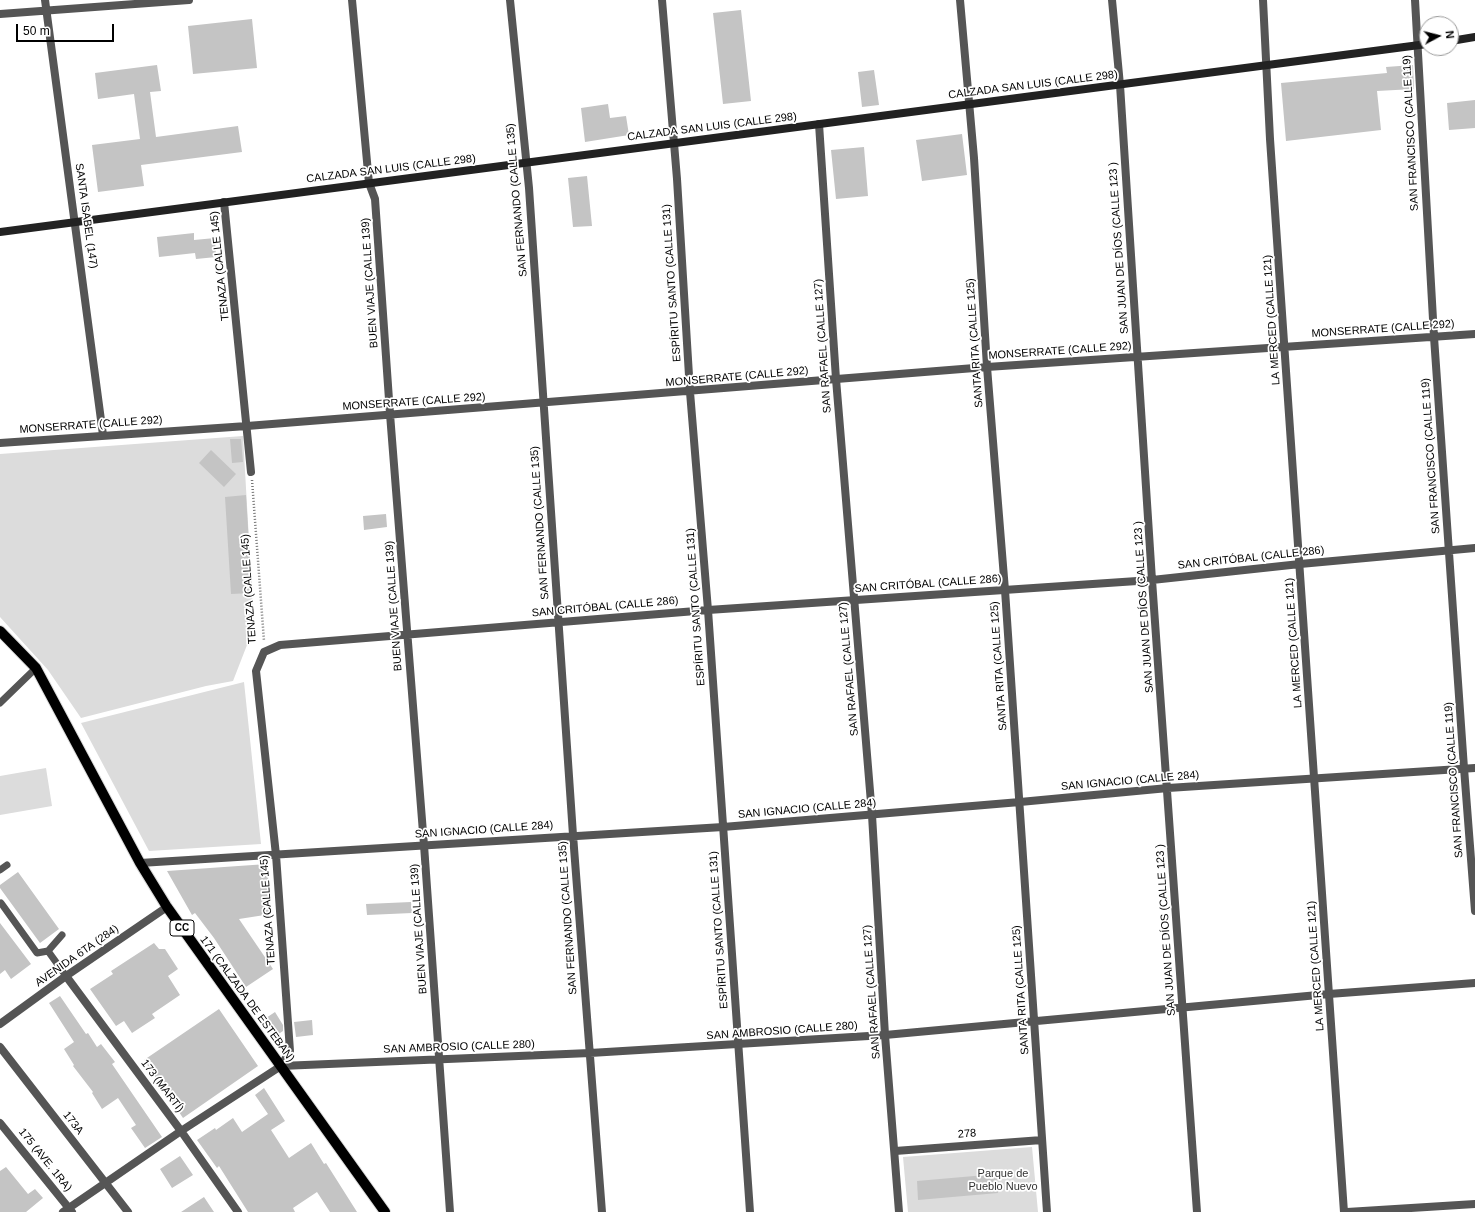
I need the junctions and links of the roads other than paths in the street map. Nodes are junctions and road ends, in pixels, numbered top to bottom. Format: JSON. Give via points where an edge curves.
{"nodes":[{"id":1,"x":45,"y":0,"type":"edge"},
{"id":2,"x":184,"y":0,"type":"edge"},
{"id":3,"x":189,"y":0,"type":"edge"},
{"id":4,"x":352,"y":0,"type":"edge"},
{"id":5,"x":510,"y":0,"type":"edge"},
{"id":6,"x":662,"y":0,"type":"edge"},
{"id":7,"x":960,"y":0,"type":"edge"},
{"id":8,"x":1112,"y":0,"type":"edge"},
{"id":9,"x":1263,"y":0,"type":"edge"},
{"id":10,"x":1415,"y":0,"type":"edge"},
{"id":11,"x":127,"y":2,"type":"edge"},
{"id":12,"x":47,"y":10,"type":"junction"},
{"id":13,"x":0,"y":14,"type":"edge"},
{"id":14,"x":1475,"y":37,"type":"edge"},
{"id":15,"x":1459,"y":40,"type":"edge"},
{"id":16,"x":1417,"y":45,"type":"junction"},
{"id":17,"x":1266,"y":65,"type":"junction"},
{"id":18,"x":1120,"y":85,"type":"junction"},
{"id":19,"x":968,"y":104,"type":"junction"},
{"id":20,"x":819,"y":124,"type":"junction"},
{"id":21,"x":674,"y":143,"type":"junction"},
{"id":22,"x":525,"y":163,"type":"junction"},
{"id":23,"x":369,"y":183,"type":"junction"},
{"id":24,"x":224,"y":202,"type":"junction"},
{"id":25,"x":76,"y":222,"type":"junction"},
{"id":26,"x":0,"y":232,"type":"edge"},
{"id":27,"x":1475,"y":334,"type":"edge"},
{"id":28,"x":1434,"y":337,"type":"junction"},
{"id":29,"x":1285,"y":347,"type":"junction"},
{"id":30,"x":1138,"y":356,"type":"junction"},
{"id":31,"x":987,"y":367,"type":"junction"},
{"id":32,"x":836,"y":379,"type":"junction"},
{"id":33,"x":690,"y":392,"type":"junction"},
{"id":34,"x":543,"y":403,"type":"junction"},
{"id":35,"x":390,"y":414,"type":"junction"},
{"id":36,"x":247,"y":426,"type":"junction"},
{"id":37,"x":103,"y":435,"type":"junction"},
{"id":38,"x":0,"y":443,"type":"edge"},
{"id":39,"x":251,"y":472,"type":"road end"},
{"id":40,"x":1475,"y":548,"type":"edge"},
{"id":41,"x":1449,"y":550,"type":"junction"},
{"id":42,"x":1300,"y":564,"type":"junction"},
{"id":43,"x":1152,"y":580,"type":"junction"},
{"id":44,"x":1005,"y":590,"type":"junction"},
{"id":45,"x":854,"y":601,"type":"junction"},
{"id":46,"x":708,"y":610,"type":"junction"},
{"id":47,"x":558,"y":623,"type":"junction"},
{"id":48,"x":0,"y":631,"type":"edge"},
{"id":49,"x":407,"y":635,"type":"junction"},
{"id":50,"x":264,"y":652,"type":"joint"},
{"id":51,"x":36,"y":668,"type":"junction"},
{"id":52,"x":0,"y":703,"type":"edge"},
{"id":53,"x":1464,"y":768,"type":"junction"},
{"id":54,"x":1475,"y":768,"type":"edge"},
{"id":55,"x":1314,"y":778,"type":"junction"},
{"id":56,"x":1168,"y":788,"type":"junction"},
{"id":57,"x":1020,"y":802,"type":"junction"},
{"id":58,"x":872,"y":815,"type":"junction"},
{"id":59,"x":723,"y":827,"type":"junction"},
{"id":60,"x":573,"y":835,"type":"junction"},
{"id":61,"x":424,"y":845,"type":"junction"},
{"id":62,"x":276,"y":855,"type":"junction"},
{"id":63,"x":140,"y":863,"type":"junction"},
{"id":64,"x":8,"y":865,"type":"dead end"},
{"id":65,"x":0,"y":870,"type":"edge"},
{"id":66,"x":1,"y":903,"type":"edge"},
{"id":67,"x":167,"y":907,"type":"junction"},
{"id":68,"x":1475,"y":911,"type":"edge"},
{"id":69,"x":62,"y":935,"type":"dead end"},
{"id":70,"x":48,"y":951,"type":"junction"},
{"id":71,"x":66,"y":976,"type":"junction"},
{"id":72,"x":1475,"y":983,"type":"edge"},
{"id":73,"x":1329,"y":994,"type":"junction"},
{"id":74,"x":1183,"y":1008,"type":"junction"},
{"id":75,"x":1034,"y":1022,"type":"junction"},
{"id":76,"x":0,"y":1024,"type":"edge"},
{"id":77,"x":885,"y":1035,"type":"junction"},
{"id":78,"x":737,"y":1045,"type":"junction"},
{"id":79,"x":0,"y":1047,"type":"edge"},
{"id":80,"x":590,"y":1053,"type":"junction"},
{"id":81,"x":439,"y":1059,"type":"junction"},
{"id":82,"x":281,"y":1066,"type":"junction"},
{"id":83,"x":0,"y":1123,"type":"edge"},
{"id":84,"x":181,"y":1131,"type":"junction"},
{"id":85,"x":1042,"y":1140,"type":"junction"},
{"id":86,"x":895,"y":1151,"type":"junction"},
{"id":87,"x":106,"y":1183,"type":"junction"},
{"id":88,"x":1475,"y":1204,"type":"edge"},
{"id":89,"x":68,"y":1210,"type":"edge"},
{"id":90,"x":128,"y":1212,"type":"edge"},
{"id":91,"x":238,"y":1212,"type":"edge"},
{"id":92,"x":386,"y":1212,"type":"edge"},
{"id":93,"x":450,"y":1212,"type":"edge"},
{"id":94,"x":602,"y":1212,"type":"edge"},
{"id":95,"x":750,"y":1212,"type":"edge"},
{"id":96,"x":899,"y":1212,"type":"edge"},
{"id":97,"x":1046,"y":1212,"type":"edge"},
{"id":98,"x":1197,"y":1212,"type":"edge"},
{"id":99,"x":1346,"y":1212,"type":"edge"}],
"edges":[{"from":1,"to":12,"type":"street","name":"SANTA ISABEL (147)"},
{"from":2,"to":3,"type":"street"},
{"from":2,"to":11,"type":"street"},
{"from":4,"to":23,"type":"street","name":"BUEN VIAJE (CALLE 139)"},
{"from":5,"to":22,"type":"street","name":"SAN FERNANDO (CALLE 135)"},
{"from":6,"to":21,"type":"street","name":"ESPÍRITU SANTO (CALLE 131)"},
{"from":7,"to":19,"type":"street","name":"SANTA RITA (CALLE 125)"},
{"from":8,"to":18,"type":"street","name":"SAN JUAN DE DÍOS (CALLE 123 )"},
{"from":9,"to":17,"type":"street","name":"LA MERCED (CALLE 121)"},
{"from":10,"to":16,"type":"street","name":"SAN FRANCISCO (CALLE 119)"},
{"from":11,"to":12,"type":"street"},
{"from":12,"to":13,"type":"street"},
{"from":12,"to":25,"type":"street","name":"SANTA ISABEL (147)"},
{"from":14,"to":15,"type":"main road"},
{"from":16,"to":17,"type":"main road","name":"CALZADA SAN LUIS (CALLE 298)"},
{"from":16,"to":28,"type":"street","name":"SAN FRANCISCO (CALLE 119)"},
{"from":17,"to":18,"type":"main road","name":"CALZADA SAN LUIS (CALLE 298)"},
{"from":17,"to":29,"type":"street","name":"LA MERCED (CALLE 121)"},
{"from":18,"to":19,"type":"main road","name":"CALZADA SAN LUIS (CALLE 298)"},
{"from":18,"to":30,"type":"street","name":"SAN JUAN DE DÍOS (CALLE 123 )"},
{"from":19,"to":20,"type":"main road","name":"CALZADA SAN LUIS (CALLE 298)"},
{"from":19,"to":31,"type":"street","name":"SANTA RITA (CALLE 125)","via":[[974,158]]},
{"from":20,"to":21,"type":"main road","name":"CALZADA SAN LUIS (CALLE 298)"},
{"from":20,"to":32,"type":"street","name":"SAN RAFAEL (CALLE 127)"},
{"from":21,"to":22,"type":"main road","name":"CALZADA SAN LUIS (CALLE 298)"},
{"from":21,"to":33,"type":"street","name":"ESPÍRITU SANTO (CALLE 131)"},
{"from":22,"to":23,"type":"main road","name":"CALZADA SAN LUIS (CALLE 298)"},
{"from":22,"to":34,"type":"street","name":"SAN FERNANDO (CALLE 135)"},
{"from":23,"to":24,"type":"main road","name":"CALZADA SAN LUIS (CALLE 298)"},
{"from":23,"to":35,"type":"street","name":"BUEN VIAJE (CALLE 139)","via":[[375,199]]},
{"from":24,"to":25,"type":"main road","name":"CALZADA SAN LUIS (CALLE 298)"},
{"from":24,"to":36,"type":"street","name":"TENAZA (CALLE 145)"},
{"from":25,"to":26,"type":"main road","name":"CALZADA SAN LUIS (CALLE 298)"},
{"from":25,"to":37,"type":"street","name":"SANTA ISABEL (147)"},
{"from":27,"to":28,"type":"street","name":"MONSERRATE (CALLE 292)"},
{"from":28,"to":29,"type":"street","name":"MONSERRATE (CALLE 292)"},
{"from":28,"to":41,"type":"street","name":"SAN FRANCISCO (CALLE 119)"},
{"from":29,"to":30,"type":"street","name":"MONSERRATE (CALLE 292)"},
{"from":29,"to":42,"type":"street","name":"LA MERCED (CALLE 121)"},
{"from":30,"to":31,"type":"street","name":"MONSERRATE (CALLE 292)"},
{"from":30,"to":43,"type":"street","name":"SAN JUAN DE DÍOS (CALLE 123 )"},
{"from":31,"to":32,"type":"street","name":"MONSERRATE (CALLE 292)"},
{"from":31,"to":44,"type":"street","name":"SANTA RITA (CALLE 125)"},
{"from":32,"to":33,"type":"street","name":"MONSERRATE (CALLE 292)"},
{"from":32,"to":45,"type":"street","name":"SAN RAFAEL (CALLE 127)"},
{"from":33,"to":34,"type":"street","name":"MONSERRATE (CALLE 292)"},
{"from":33,"to":46,"type":"street","name":"ESPÍRITU SANTO (CALLE 131)"},
{"from":34,"to":35,"type":"street","name":"MONSERRATE (CALLE 292)"},
{"from":34,"to":47,"type":"street","name":"SAN FERNANDO (CALLE 135)"},
{"from":35,"to":36,"type":"street","name":"MONSERRATE (CALLE 292)"},
{"from":35,"to":49,"type":"street","name":"BUEN VIAJE (CALLE 139)"},
{"from":36,"to":37,"type":"street","name":"MONSERRATE (CALLE 292)"},
{"from":36,"to":39,"type":"street","name":"TENAZA (CALLE 145)"},
{"from":37,"to":38,"type":"street","name":"MONSERRATE (CALLE 292)"},
{"from":40,"to":41,"type":"street","name":"SAN CRITÓBAL (CALLE 286)"},
{"from":41,"to":42,"type":"street","name":"SAN CRITÓBAL (CALLE 286)"},
{"from":41,"to":53,"type":"street","name":"SAN FRANCISCO (CALLE 119)"},
{"from":42,"to":43,"type":"street","name":"SAN CRITÓBAL (CALLE 286)"},
{"from":42,"to":55,"type":"street","name":"LA MERCED (CALLE 121)"},
{"from":43,"to":44,"type":"street","name":"SAN CRITÓBAL (CALLE 286)"},
{"from":43,"to":56,"type":"street","name":"SAN JUAN DE DÍOS (CALLE 123 )"},
{"from":44,"to":45,"type":"street","name":"SAN CRITÓBAL (CALLE 286)"},
{"from":44,"to":57,"type":"street","name":"SANTA RITA (CALLE 125)"},
{"from":45,"to":46,"type":"street","name":"SAN CRITÓBAL (CALLE 286)"},
{"from":45,"to":58,"type":"street","name":"SAN RAFAEL (CALLE 127)"},
{"from":46,"to":47,"type":"street","name":"SAN CRITÓBAL (CALLE 286)"},
{"from":46,"to":59,"type":"street","name":"ESPÍRITU SANTO (CALLE 131)"},
{"from":47,"to":49,"type":"street","name":"SAN CRITÓBAL (CALLE 286)"},
{"from":47,"to":60,"type":"street","name":"SAN FERNANDO (CALLE 135)"},
{"from":48,"to":51,"type":"main road","name":"171 (CALZADA DE ESTEBAN)","number":"CC"},
{"from":49,"to":50,"type":"street","name":"SAN CRITÓBAL (CALLE 286)","via":[[280,645]]},
{"from":49,"to":61,"type":"street","name":"BUEN VIAJE (CALLE 139)"},
{"from":50,"to":62,"type":"street","name":"TENAZA (CALLE 145)","via":[[256,671]]},
{"from":51,"to":52,"type":"lane"},
{"from":51,"to":63,"type":"main road","name":"171 (CALZADA DE ESTEBAN)","number":"CC"},
{"from":53,"to":54,"type":"street","name":"SAN IGNACIO (CALLE 284)"},
{"from":53,"to":55,"type":"street","name":"SAN IGNACIO (CALLE 284)"},
{"from":53,"to":68,"type":"street","name":"SAN FRANCISCO (CALLE 119)"},
{"from":55,"to":56,"type":"street","name":"SAN IGNACIO (CALLE 284)"},
{"from":55,"to":73,"type":"street","name":"LA MERCED (CALLE 121)"},
{"from":56,"to":57,"type":"street","name":"SAN IGNACIO (CALLE 284)"},
{"from":56,"to":74,"type":"street","name":"SAN JUAN DE DÍOS (CALLE 123 )"},
{"from":57,"to":58,"type":"street","name":"SAN IGNACIO (CALLE 284)"},
{"from":57,"to":75,"type":"street","name":"SANTA RITA (CALLE 125)"},
{"from":58,"to":59,"type":"street","name":"SAN IGNACIO (CALLE 284)"},
{"from":58,"to":77,"type":"street","name":"SAN RAFAEL (CALLE 127)"},
{"from":59,"to":60,"type":"street","name":"SAN IGNACIO (CALLE 284)"},
{"from":59,"to":78,"type":"street","name":"ESPÍRITU SANTO (CALLE 131)"},
{"from":60,"to":61,"type":"street","name":"SAN IGNACIO (CALLE 284)"},
{"from":60,"to":80,"type":"street","name":"SAN FERNANDO (CALLE 135)"},
{"from":61,"to":62,"type":"street","name":"SAN IGNACIO (CALLE 284)"},
{"from":61,"to":81,"type":"street","name":"BUEN VIAJE (CALLE 139)"},
{"from":62,"to":63,"type":"street","name":"SAN IGNACIO (CALLE 284)"},
{"from":62,"to":82,"type":"street","name":"TENAZA (CALLE 145)","via":[[290,1050]]},
{"from":63,"to":67,"type":"main road","name":"171 (CALZADA DE ESTEBAN)","number":"CC"},
{"from":64,"to":65,"type":"lane"},
{"from":66,"to":70,"type":"lane","via":[[37,953]]},
{"from":67,"to":71,"type":"street","name":"AVENIDA 6TA (284)"},
{"from":67,"to":82,"type":"main road","name":"171 (CALZADA DE ESTEBAN)","number":"CC"},
{"from":69,"to":70,"type":"lane"},
{"from":70,"to":71,"type":"lane"},
{"from":71,"to":76,"type":"street","name":"AVENIDA 6TA (284)"},
{"from":71,"to":84,"type":"street","name":"173 (MARTÍ)"},
{"from":72,"to":73,"type":"street","name":"SAN AMBROSIO (CALLE 280)"},
{"from":73,"to":74,"type":"street","name":"SAN AMBROSIO (CALLE 280)"},
{"from":73,"to":99,"type":"street","name":"LA MERCED (CALLE 121)"},
{"from":74,"to":75,"type":"street","name":"SAN AMBROSIO (CALLE 280)"},
{"from":74,"to":98,"type":"street","name":"SAN JUAN DE DÍOS (CALLE 123 )"},
{"from":75,"to":77,"type":"street","name":"SAN AMBROSIO (CALLE 280)"},
{"from":75,"to":85,"type":"street","name":"SANTA RITA (CALLE 125)"},
{"from":77,"to":78,"type":"street","name":"SAN AMBROSIO (CALLE 280)"},
{"from":77,"to":86,"type":"street","name":"SAN RAFAEL (CALLE 127)"},
{"from":78,"to":80,"type":"street","name":"SAN AMBROSIO (CALLE 280)"},
{"from":78,"to":95,"type":"street","name":"ESPÍRITU SANTO (CALLE 131)"},
{"from":79,"to":87,"type":"street","name":"173A"},
{"from":80,"to":81,"type":"street","name":"SAN AMBROSIO (CALLE 280)"},
{"from":80,"to":94,"type":"street","name":"SAN FERNANDO (CALLE 135)"},
{"from":81,"to":82,"type":"street","name":"SAN AMBROSIO (CALLE 280)"},
{"from":81,"to":93,"type":"street","name":"BUEN VIAJE (CALLE 139)"},
{"from":82,"to":84,"type":"street"},
{"from":82,"to":92,"type":"main road","name":"171 (CALZADA DE ESTEBAN)","number":"CC"},
{"from":83,"to":89,"type":"street","name":"175 (AVE. 1RA)"},
{"from":84,"to":87,"type":"street"},
{"from":84,"to":91,"type":"street","name":"173 (MARTÍ)"},
{"from":85,"to":86,"type":"street","name":"278"},
{"from":85,"to":97,"type":"street","name":"SANTA RITA (CALLE 125)"},
{"from":86,"to":96,"type":"street","name":"SAN RAFAEL (CALLE 127)"},
{"from":87,"to":89,"type":"street"},
{"from":87,"to":90,"type":"street","name":"173A"},
{"from":88,"to":99,"type":"street"}]}
